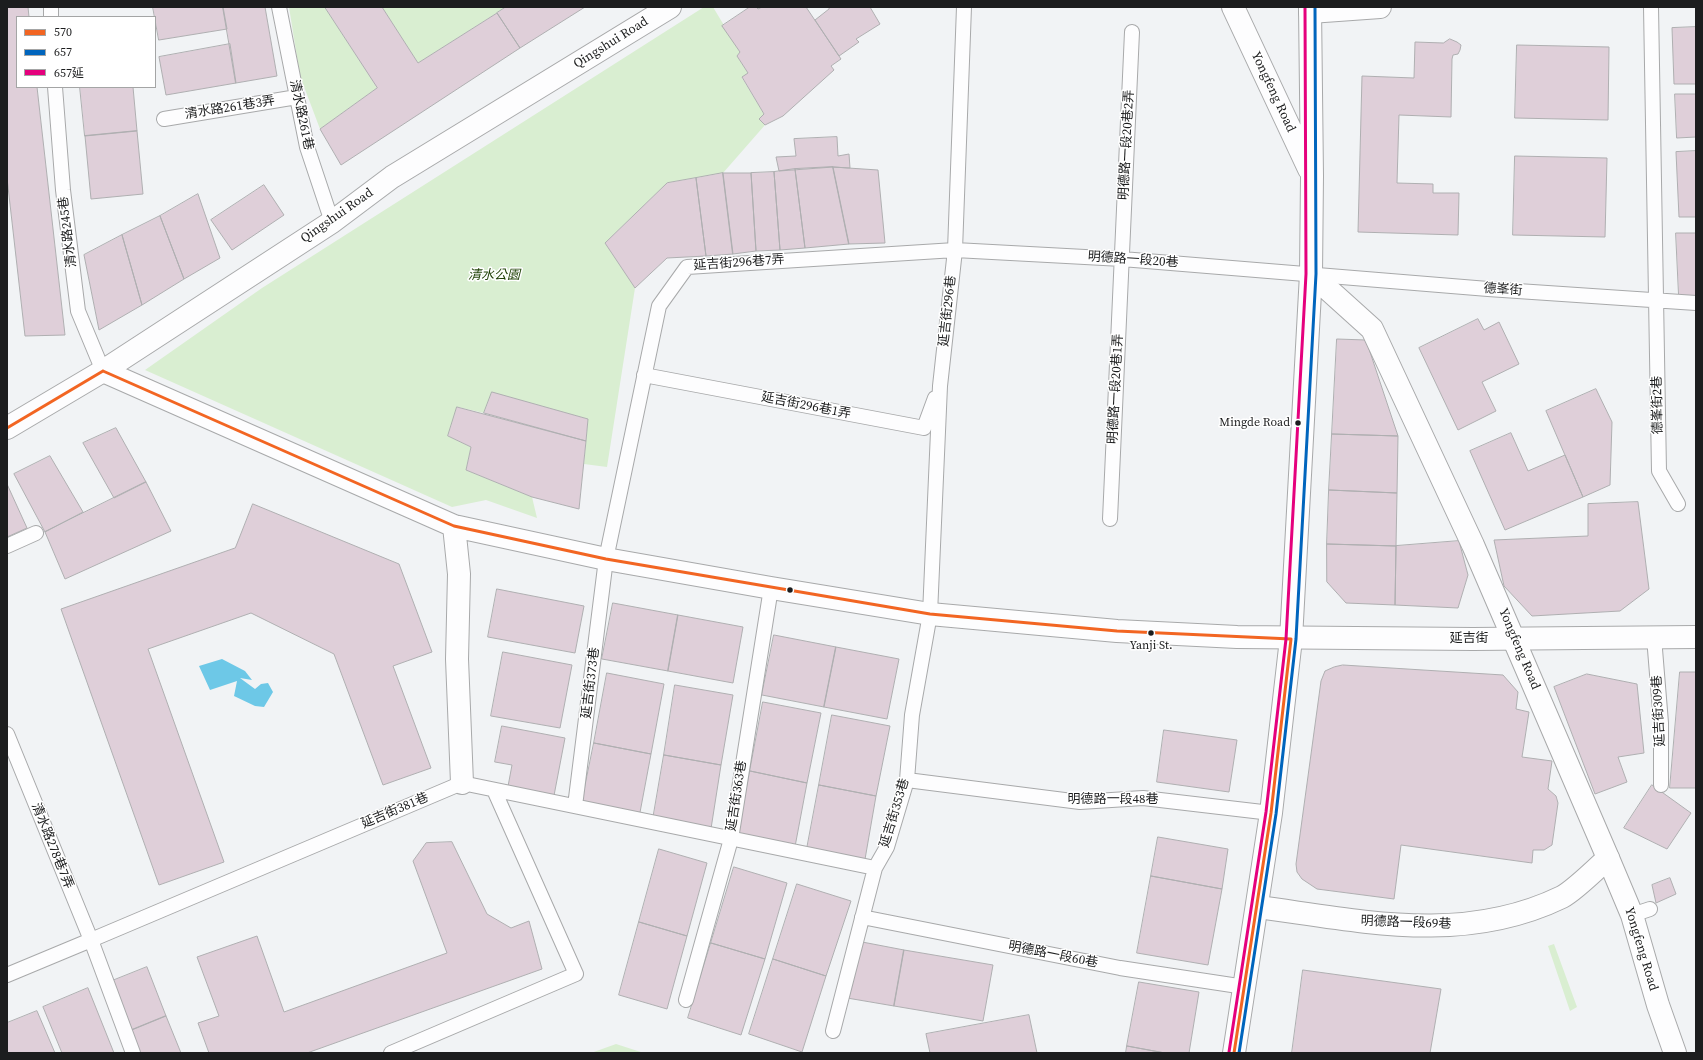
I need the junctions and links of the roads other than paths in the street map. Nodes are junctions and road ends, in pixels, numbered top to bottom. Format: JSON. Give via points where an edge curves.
{"nodes":[{"id":1,"x":279,"y":7,"type":"edge"},
{"id":2,"x":670,"y":7,"type":"edge"},
{"id":3,"x":964,"y":7,"type":"edge"},
{"id":4,"x":1233,"y":7,"type":"edge"},
{"id":5,"x":1380,"y":7,"type":"edge"},
{"id":6,"x":1651,"y":7,"type":"edge"},
{"id":7,"x":1310,"y":10,"type":"edge"},
{"id":8,"x":1132,"y":32,"type":"dead end"},
{"id":9,"x":55,"y":88,"type":"edge"},
{"id":10,"x":297,"y":97,"type":"junction"},
{"id":11,"x":164,"y":118,"type":"dead end"},
{"id":12,"x":1312,"y":176,"type":"junction"},
{"id":13,"x":332,"y":222,"type":"junction"},
{"id":14,"x":954,"y":250,"type":"junction"},
{"id":15,"x":1122,"y":259,"type":"junction"},
{"id":16,"x":1310,"y":274,"type":"junction"},
{"id":17,"x":1655,"y":301,"type":"junction"},
{"id":18,"x":1696,"y":303,"type":"edge"},
{"id":19,"x":103,"y":372,"type":"junction"},
{"id":20,"x":644,"y":375,"type":"junction"},
{"id":21,"x":940,"y":386,"type":"junction"},
{"id":22,"x":7,"y":428,"type":"edge"},
{"id":23,"x":1678,"y":504,"type":"dead end"},
{"id":24,"x":1110,"y":519,"type":"dead end"},
{"id":25,"x":454,"y":526,"type":"junction"},
{"id":26,"x":36,"y":534,"type":"dead end"},
{"id":27,"x":7,"y":546,"type":"edge"},
{"id":28,"x":606,"y":559,"type":"junction"},
{"id":29,"x":771,"y":588,"type":"junction"},
{"id":30,"x":930,"y":614,"type":"junction"},
{"id":31,"x":1696,"y":637,"type":"edge"},
{"id":32,"x":1291,"y":638,"type":"junction"},
{"id":33,"x":1515,"y":638,"type":"junction"},
{"id":34,"x":1654,"y":638,"type":"junction"},
{"id":35,"x":7,"y":734,"type":"edge"},
{"id":36,"x":11,"y":753,"type":"edge"},
{"id":37,"x":907,"y":780,"type":"junction"},
{"id":38,"x":462,"y":783,"type":"junction"},
{"id":39,"x":1661,"y":785,"type":"dead end"},
{"id":40,"x":494,"y":790,"type":"junction"},
{"id":41,"x":575,"y":806,"type":"junction"},
{"id":42,"x":1271,"y":813,"type":"junction"},
{"id":43,"x":730,"y":838,"type":"junction"},
{"id":44,"x":1608,"y":858,"type":"junction"},
{"id":45,"x":874,"y":868,"type":"junction"},
{"id":46,"x":1258,"y":907,"type":"junction"},
{"id":47,"x":862,"y":917,"type":"junction"},
{"id":48,"x":90,"y":940,"type":"junction"},
{"id":49,"x":7,"y":975,"type":"edge"},
{"id":50,"x":1246,"y":987,"type":"junction"},
{"id":51,"x":686,"y":1000,"type":"dead end"},
{"id":52,"x":833,"y":1031,"type":"dead end"},
{"id":53,"x":133,"y":1053,"type":"edge"},
{"id":54,"x":391,"y":1053,"type":"edge"},
{"id":55,"x":1234,"y":1053,"type":"edge"},
{"id":56,"x":1675,"y":1053,"type":"edge"}],
"edges":[{"from":1,"to":10,"type":"lane","name":"清水路261巷"},
{"from":2,"to":13,"type":"street","name":"Qingshui Road","via":[[392,177]]},
{"from":3,"to":14,"type":"lane","name":"延吉街296巷"},
{"from":4,"to":12,"type":"street","name":"Yongfeng Road"},
{"from":5,"to":7,"type":"street"},
{"from":6,"to":17,"type":"lane","name":"德峯街2巷"},
{"from":7,"to":12,"type":"street"},
{"from":8,"to":15,"type":"lane","name":"明德路一段20巷2弄"},
{"from":9,"to":19,"type":"lane","name":"清水路245巷","via":[[63,190],[78,311]]},
{"from":10,"to":11,"type":"lane","name":"清水路261巷3弄"},
{"from":10,"to":13,"type":"lane","name":"清水路261巷","via":[[307,147]]},
{"from":12,"to":16,"type":"street"},
{"from":13,"to":19,"type":"street","name":"Qingshui Road"},
{"from":14,"to":15,"type":"lane","name":"明德路一段20巷"},
{"from":14,"to":20,"type":"lane","name":"延吉街296巷7弄","via":[[687,266],[659,306]]},
{"from":14,"to":21,"type":"lane","name":"延吉街296巷"},
{"from":15,"to":16,"type":"lane","name":"明德路一段20巷"},
{"from":15,"to":24,"type":"lane","name":"明德路一段20巷1弄"},
{"from":16,"to":17,"type":"lane","name":"德峯街"},
{"from":16,"to":32,"type":"street"},
{"from":16,"to":33,"type":"street","name":"Yongfeng Road","via":[[1372,329]]},
{"from":17,"to":18,"type":"lane","name":"德峯街"},
{"from":17,"to":23,"type":"lane","name":"德峯街2巷","via":[[1659,471]]},
{"from":19,"to":22,"type":"street","name":"Qingshui Road"},
{"from":19,"to":25,"type":"street","name":"延吉街"},
{"from":20,"to":21,"type":"lane","name":"延吉街296巷1弄","via":[[924,428]]},
{"from":20,"to":28,"type":"lane","name":"延吉街296巷7弄"},
{"from":21,"to":30,"type":"lane","name":"延吉街296巷"},
{"from":25,"to":28,"type":"street","name":"延吉街"},
{"from":25,"to":38,"type":"street","via":[[459,574],[457,659]]},
{"from":26,"to":27,"type":"lane"},
{"from":28,"to":29,"type":"street","name":"延吉街"},
{"from":28,"to":41,"type":"lane","name":"延吉街373巷"},
{"from":29,"to":30,"type":"street","name":"延吉街"},
{"from":29,"to":43,"type":"lane","name":"延吉街363巷"},
{"from":30,"to":32,"type":"street","name":"延吉街","via":[[1117,630]]},
{"from":30,"to":37,"type":"lane","name":"延吉街353巷","via":[[912,715]]},
{"from":31,"to":34,"type":"street","name":"延吉街"},
{"from":32,"to":33,"type":"street","name":"延吉街"},
{"from":32,"to":42,"type":"street"},
{"from":33,"to":34,"type":"street","name":"延吉街"},
{"from":33,"to":44,"type":"street","name":"Yongfeng Road"},
{"from":34,"to":39,"type":"lane","name":"延吉街309巷","via":[[1661,723]]},
{"from":35,"to":36,"type":"lane","name":"清水路278巷7弄"},
{"from":36,"to":48,"type":"lane","name":"清水路278巷7弄"},
{"from":37,"to":42,"type":"lane","name":"明德路一段48巷","via":[[1080,802],[1143,798]]},
{"from":37,"to":45,"type":"lane","name":"延吉街353巷","via":[[887,847]]},
{"from":38,"to":40,"type":"lane"},
{"from":38,"to":48,"type":"lane","name":"延吉街381巷"},
{"from":40,"to":41,"type":"lane"},
{"from":40,"to":54,"type":"lane","via":[[576,974]]},
{"from":41,"to":43,"type":"lane"},
{"from":42,"to":46,"type":"street"},
{"from":43,"to":45,"type":"lane"},
{"from":43,"to":51,"type":"lane","name":"延吉街363巷"},
{"from":44,"to":46,"type":"street","name":"明德路一段69巷","via":[[1563,896],[1501,920],[1477,924],[1377,924]]},
{"from":44,"to":56,"type":"street","name":"Yongfeng Road","via":[[1641,912],[1652,1007]]},
{"from":45,"to":47,"type":"lane","name":"延吉街353巷"},
{"from":46,"to":50,"type":"street"},
{"from":47,"to":50,"type":"lane","name":"明德路一段60巷","via":[[1120,968]]},
{"from":47,"to":52,"type":"lane","name":"延吉街353巷"},
{"from":48,"to":49,"type":"lane","name":"延吉街381巷"},
{"from":48,"to":53,"type":"lane","name":"清水路278巷7弄"},
{"from":50,"to":55,"type":"street"}]}
